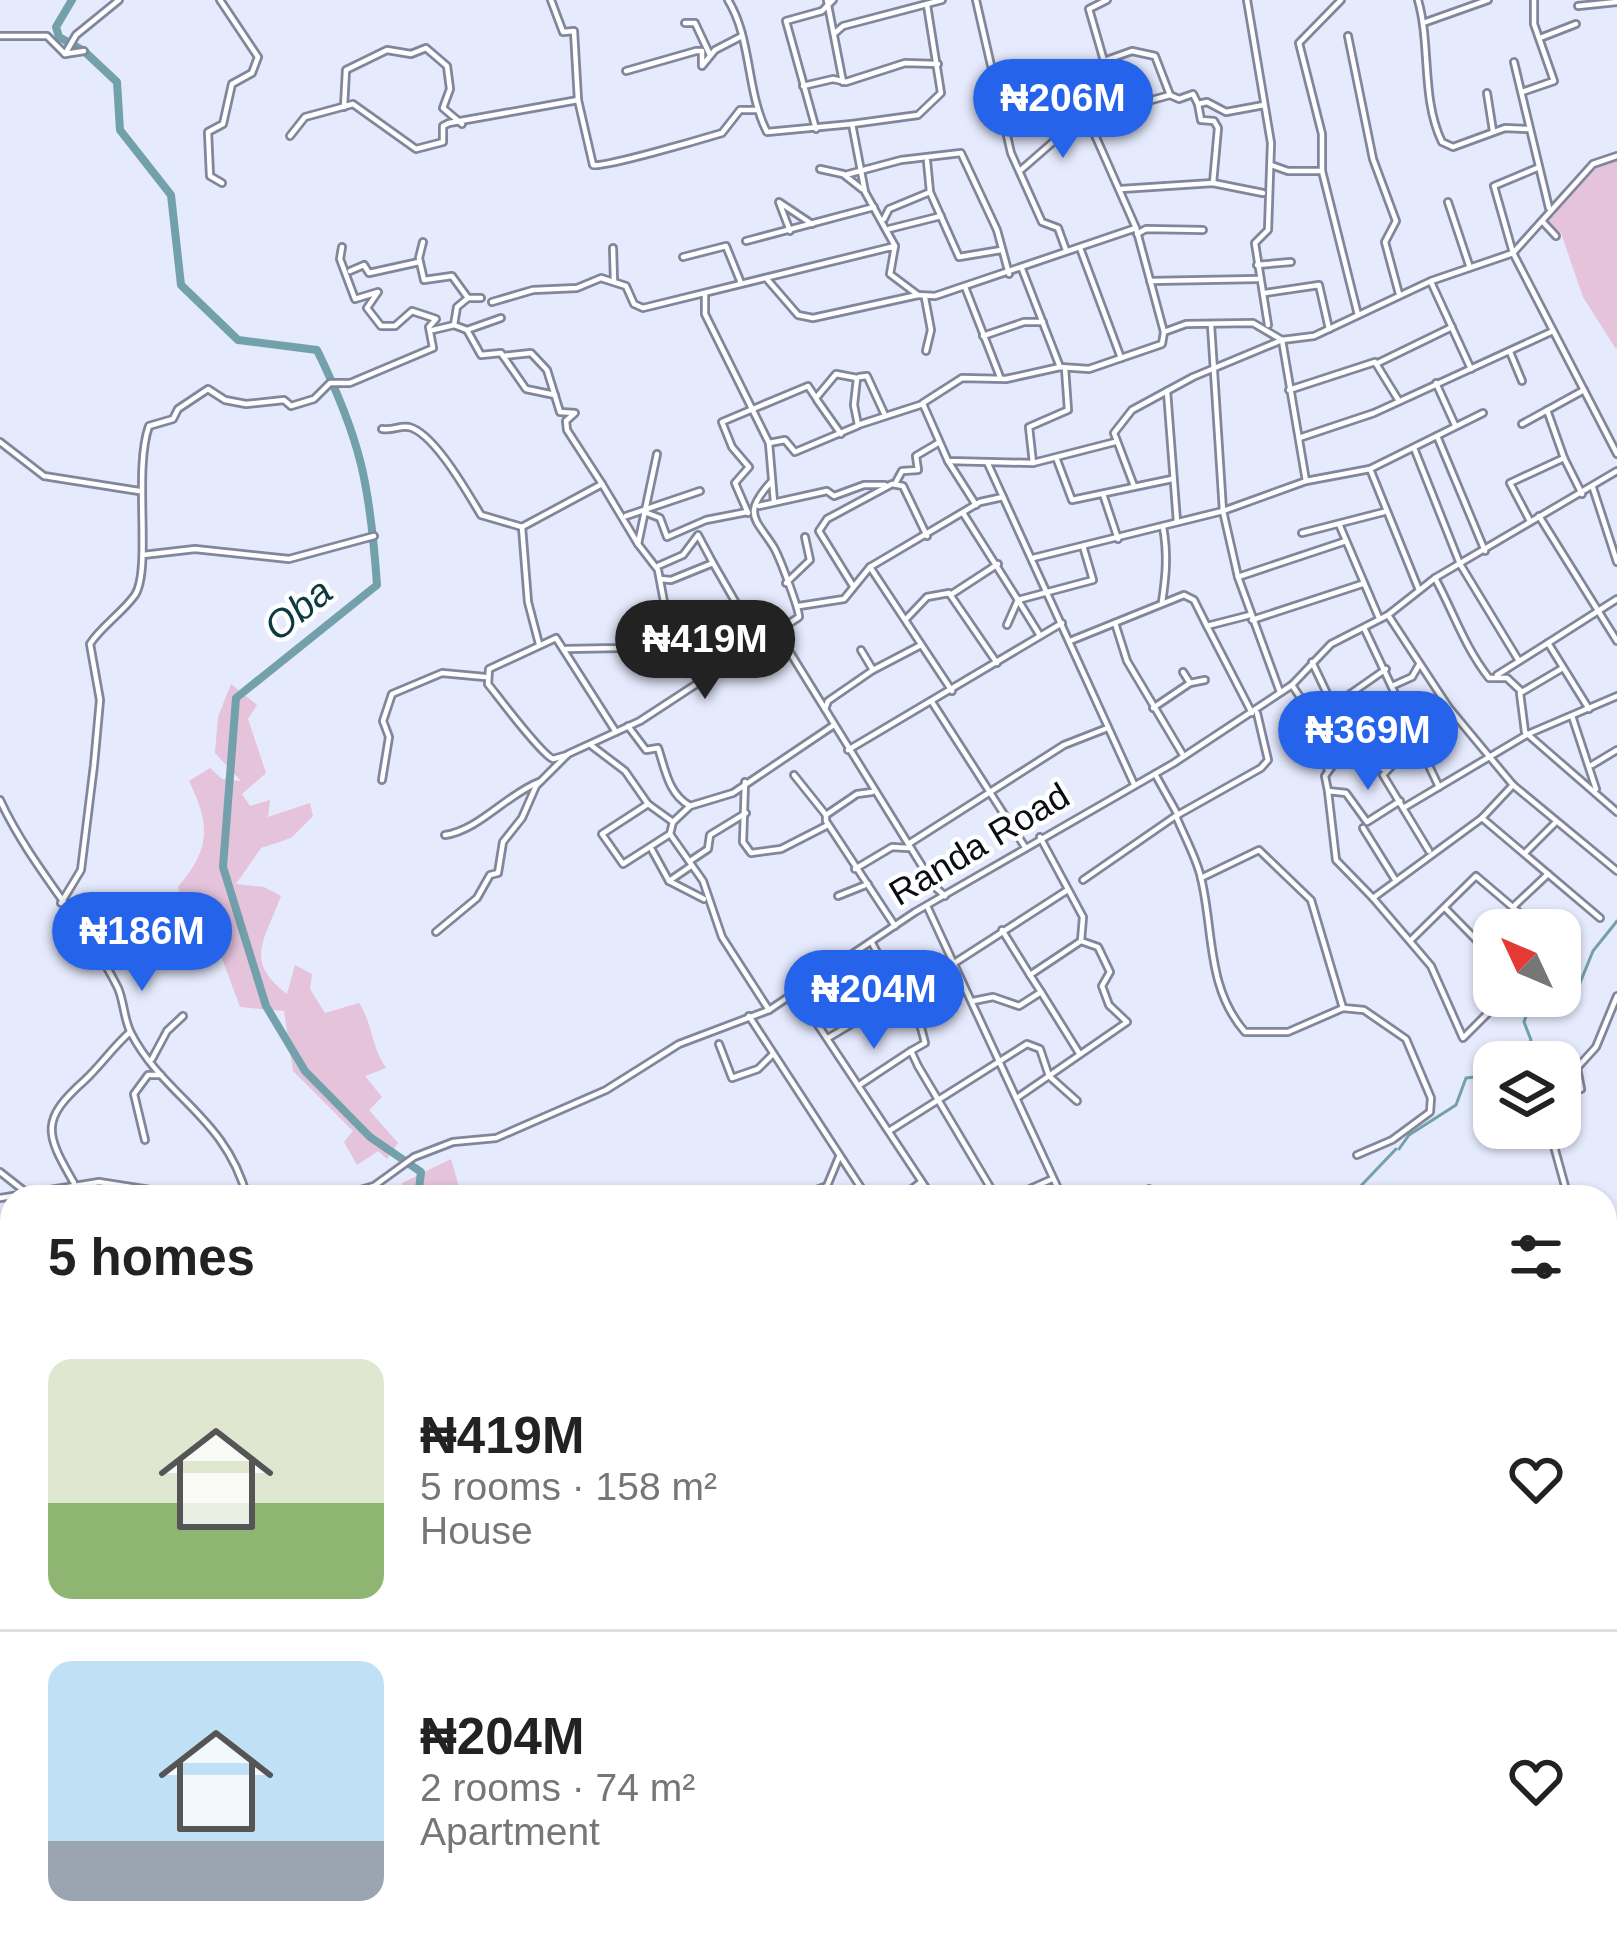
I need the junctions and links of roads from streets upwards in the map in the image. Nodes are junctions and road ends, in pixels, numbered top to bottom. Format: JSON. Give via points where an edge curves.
{"nodes":[{"id":1,"x":119,"y":0,"type":"edge"},
{"id":2,"x":220,"y":0,"type":"edge"},
{"id":3,"x":551,"y":0,"type":"edge"},
{"id":4,"x":728,"y":0,"type":"edge"},
{"id":5,"x":942,"y":0,"type":"edge"},
{"id":6,"x":976,"y":0,"type":"edge"},
{"id":7,"x":1106,"y":0,"type":"edge"},
{"id":8,"x":1247,"y":0,"type":"edge"},
{"id":9,"x":1341,"y":0,"type":"edge"},
{"id":10,"x":1418,"y":0,"type":"edge"},
{"id":11,"x":1488,"y":0,"type":"edge"},
{"id":12,"x":1534,"y":0,"type":"edge"},
{"id":13,"x":829,"y":2,"type":"edge"},
{"id":14,"x":1617,"y":2,"type":"edge"},
{"id":15,"x":927,"y":5,"type":"junction"},
{"id":16,"x":1578,"y":6,"type":"dead end"},
{"id":17,"x":1426,"y":22,"type":"junction"},
{"id":18,"x":685,"y":23,"type":"dead end"},
{"id":19,"x":1576,"y":24,"type":"dead end"},
{"id":20,"x":835,"y":33,"type":"junction"},
{"id":21,"x":0,"y":36,"type":"edge"},
{"id":22,"x":742,"y":36,"type":"junction"},
{"id":23,"x":1348,"y":36,"type":"dead end"},
{"id":24,"x":1540,"y":38,"type":"junction"},
{"id":25,"x":66,"y":51,"type":"junction"},
{"id":26,"x":84,"y":51,"type":"dead end"},
{"id":27,"x":710,"y":55,"type":"junction"},
{"id":28,"x":1514,"y":62,"type":"dead end"},
{"id":29,"x":938,"y":64,"type":"junction"},
{"id":30,"x":626,"y":71,"type":"dead end"},
{"id":31,"x":843,"y":82,"type":"junction"},
{"id":32,"x":802,"y":86,"type":"junction"},
{"id":33,"x":1522,"y":92,"type":"junction"},
{"id":34,"x":1487,"y":93,"type":"dead end"},
{"id":35,"x":1169,"y":95,"type":"junction"},
{"id":36,"x":578,"y":100,"type":"junction"},
{"id":37,"x":1198,"y":104,"type":"junction"},
{"id":38,"x":1264,"y":105,"type":"junction"},
{"id":39,"x":344,"y":107,"type":"junction"},
{"id":40,"x":756,"y":110,"type":"junction"},
{"id":41,"x":462,"y":124,"type":"junction"},
{"id":42,"x":853,"y":124,"type":"junction"},
{"id":43,"x":1060,"y":125,"type":"dead end"},
{"id":44,"x":816,"y":129,"type":"junction"},
{"id":45,"x":1527,"y":129,"type":"junction"},
{"id":46,"x":1493,"y":131,"type":"junction"},
{"id":47,"x":290,"y":136,"type":"dead end"},
{"id":48,"x":1617,"y":156,"type":"edge"},
{"id":49,"x":927,"y":161,"type":"dead end"},
{"id":50,"x":1271,"y":165,"type":"junction"},
{"id":51,"x":1537,"y":168,"type":"junction"},
{"id":52,"x":820,"y":169,"type":"dead end"},
{"id":53,"x":1322,"y":171,"type":"junction"},
{"id":54,"x":861,"y":172,"type":"junction"},
{"id":55,"x":845,"y":175,"type":"junction"},
{"id":56,"x":222,"y":183,"type":"dead end"},
{"id":57,"x":1213,"y":183,"type":"junction"},
{"id":58,"x":1027,"y":185,"type":"junction"},
{"id":59,"x":1121,"y":189,"type":"junction"},
{"id":60,"x":866,"y":192,"type":"junction"},
{"id":61,"x":930,"y":192,"type":"junction"},
{"id":62,"x":1265,"y":194,"type":"junction"},
{"id":63,"x":1448,"y":202,"type":"dead end"},
{"id":64,"x":875,"y":207,"type":"junction"},
{"id":65,"x":1550,"y":210,"type":"junction"},
{"id":66,"x":940,"y":216,"type":"junction"},
{"id":67,"x":884,"y":219,"type":"junction"},
{"id":68,"x":1543,"y":222,"type":"junction"},
{"id":69,"x":814,"y":224,"type":"junction"},
{"id":70,"x":889,"y":229,"type":"junction"},
{"id":71,"x":1203,"y":230,"type":"dead end"},
{"id":72,"x":790,"y":231,"type":"junction"},
{"id":73,"x":1137,"y":231,"type":"junction"},
{"id":74,"x":1556,"y":236,"type":"dead end"},
{"id":75,"x":746,"y":241,"type":"dead end"},
{"id":76,"x":423,"y":242,"type":"dead end"},
{"id":77,"x":1011,"y":242,"type":"dead end"},
{"id":78,"x":895,"y":246,"type":"junction"},
{"id":79,"x":342,"y":247,"type":"dead end"},
{"id":80,"x":613,"y":248,"type":"dead end"},
{"id":81,"x":1080,"y":248,"type":"junction"},
{"id":82,"x":1002,"y":250,"type":"junction"},
{"id":83,"x":1066,"y":250,"type":"junction"},
{"id":84,"x":1513,"y":254,"type":"junction"},
{"id":85,"x":683,"y":256,"type":"dead end"},
{"id":86,"x":419,"y":262,"type":"junction"},
{"id":87,"x":1291,"y":262,"type":"dead end"},
{"id":88,"x":1257,"y":265,"type":"junction"},
{"id":89,"x":1471,"y":267,"type":"junction"},
{"id":90,"x":1022,"y":269,"type":"junction"},
{"id":91,"x":347,"y":272,"type":"junction"},
{"id":92,"x":1010,"y":274,"type":"junction"},
{"id":93,"x":766,"y":278,"type":"junction"},
{"id":94,"x":1258,"y":279,"type":"junction"},
{"id":95,"x":614,"y":280,"type":"junction"},
{"id":96,"x":1150,"y":281,"type":"junction"},
{"id":97,"x":1430,"y":281,"type":"junction"},
{"id":98,"x":742,"y":284,"type":"junction"},
{"id":99,"x":965,"y":287,"type":"junction"},
{"id":100,"x":705,"y":293,"type":"junction"},
{"id":101,"x":1265,"y":293,"type":"junction"},
{"id":102,"x":1399,"y":294,"type":"junction"},
{"id":103,"x":921,"y":296,"type":"junction"},
{"id":104,"x":468,"y":298,"type":"junction"},
{"id":105,"x":481,"y":298,"type":"dead end"},
{"id":106,"x":492,"y":302,"type":"dead end"},
{"id":107,"x":1358,"y":315,"type":"junction"},
{"id":108,"x":501,"y":318,"type":"dead end"},
{"id":109,"x":1043,"y":322,"type":"junction"},
{"id":110,"x":454,"y":325,"type":"junction"},
{"id":111,"x":1211,"y":325,"type":"junction"},
{"id":112,"x":1268,"y":327,"type":"junction"},
{"id":113,"x":1452,"y":327,"type":"junction"},
{"id":114,"x":1329,"y":329,"type":"junction"},
{"id":115,"x":431,"y":330,"type":"junction"},
{"id":116,"x":466,"y":330,"type":"junction"},
{"id":117,"x":1553,"y":331,"type":"junction"},
{"id":118,"x":1164,"y":332,"type":"junction"},
{"id":119,"x":982,"y":336,"type":"junction"},
{"id":120,"x":1282,"y":340,"type":"junction"},
{"id":121,"x":926,"y":351,"type":"dead end"},
{"id":122,"x":1510,"y":352,"type":"junction"},
{"id":123,"x":503,"y":356,"type":"junction"},
{"id":124,"x":1120,"y":358,"type":"junction"},
{"id":125,"x":1378,"y":363,"type":"junction"},
{"id":126,"x":1062,"y":368,"type":"junction"},
{"id":127,"x":1214,"y":368,"type":"junction"},
{"id":128,"x":1471,"y":369,"type":"junction"},
{"id":129,"x":857,"y":378,"type":"junction"},
{"id":130,"x":1002,"y":379,"type":"junction"},
{"id":131,"x":1522,"y":381,"type":"dead end"},
{"id":132,"x":1436,"y":383,"type":"junction"},
{"id":133,"x":808,"y":386,"type":"junction"},
{"id":134,"x":1289,"y":390,"type":"junction"},
{"id":135,"x":1584,"y":390,"type":"junction"},
{"id":136,"x":1167,"y":391,"type":"junction"},
{"id":137,"x":555,"y":394,"type":"junction"},
{"id":138,"x":1399,"y":401,"type":"junction"},
{"id":139,"x":923,"y":404,"type":"junction"},
{"id":140,"x":756,"y":409,"type":"junction"},
{"id":141,"x":1547,"y":410,"type":"junction"},
{"id":142,"x":884,"y":413,"type":"junction"},
{"id":143,"x":1484,"y":413,"type":"dead end"},
{"id":144,"x":1522,"y":424,"type":"dead end"},
{"id":145,"x":858,"y":425,"type":"junction"},
{"id":146,"x":1455,"y":425,"type":"junction"},
{"id":147,"x":382,"y":430,"type":"dead end"},
{"id":148,"x":841,"y":434,"type":"junction"},
{"id":149,"x":1437,"y":436,"type":"junction"},
{"id":150,"x":1299,"y":438,"type":"junction"},
{"id":151,"x":0,"y":442,"type":"edge"},
{"id":152,"x":769,"y":442,"type":"junction"},
{"id":153,"x":1115,"y":442,"type":"junction"},
{"id":154,"x":938,"y":443,"type":"junction"},
{"id":155,"x":1414,"y":448,"type":"junction"},
{"id":156,"x":657,"y":454,"type":"dead end"},
{"id":157,"x":1617,"y":454,"type":"edge"},
{"id":158,"x":1564,"y":458,"type":"junction"},
{"id":159,"x":1057,"y":460,"type":"junction"},
{"id":160,"x":949,"y":461,"type":"junction"},
{"id":161,"x":988,"y":464,"type":"junction"},
{"id":162,"x":1033,"y":464,"type":"junction"},
{"id":163,"x":1370,"y":469,"type":"junction"},
{"id":164,"x":1617,"y":471,"type":"edge"},
{"id":165,"x":1172,"y":479,"type":"junction"},
{"id":166,"x":1306,"y":481,"type":"junction"},
{"id":167,"x":771,"y":482,"type":"junction"},
{"id":168,"x":602,"y":484,"type":"junction"},
{"id":169,"x":892,"y":484,"type":"junction"},
{"id":170,"x":1134,"y":486,"type":"junction"},
{"id":171,"x":1593,"y":488,"type":"junction"},
{"id":172,"x":139,"y":491,"type":"junction"},
{"id":173,"x":700,"y":491,"type":"dead end"},
{"id":174,"x":1102,"y":494,"type":"junction"},
{"id":175,"x":1582,"y":494,"type":"junction"},
{"id":176,"x":1003,"y":497,"type":"junction"},
{"id":177,"x":773,"y":502,"type":"junction"},
{"id":178,"x":976,"y":505,"type":"junction"},
{"id":179,"x":756,"y":507,"type":"junction"},
{"id":180,"x":641,"y":511,"type":"junction"},
{"id":181,"x":1223,"y":511,"type":"junction"},
{"id":182,"x":1386,"y":512,"type":"junction"},
{"id":183,"x":963,"y":513,"type":"junction"},
{"id":184,"x":750,"y":514,"type":"junction"},
{"id":185,"x":625,"y":516,"type":"junction"},
{"id":186,"x":1539,"y":516,"type":"junction"},
{"id":187,"x":1530,"y":521,"type":"junction"},
{"id":188,"x":1177,"y":522,"type":"junction"},
{"id":189,"x":1339,"y":524,"type":"junction"},
{"id":190,"x":522,"y":527,"type":"junction"},
{"id":191,"x":1163,"y":527,"type":"junction"},
{"id":192,"x":1302,"y":533,"type":"dead end"},
{"id":193,"x":374,"y":536,"type":"dead end"},
{"id":194,"x":927,"y":536,"type":"junction"},
{"id":195,"x":805,"y":537,"type":"dead end"},
{"id":196,"x":1118,"y":539,"type":"junction"},
{"id":197,"x":1346,"y":541,"type":"junction"},
{"id":198,"x":638,"y":544,"type":"junction"},
{"id":199,"x":1614,"y":545,"type":"edge"},
{"id":200,"x":1083,"y":546,"type":"junction"},
{"id":201,"x":1485,"y":550,"type":"junction"},
{"id":202,"x":142,"y":555,"type":"junction"},
{"id":203,"x":1033,"y":558,"type":"junction"},
{"id":204,"x":1617,"y":562,"type":"edge"},
{"id":205,"x":713,"y":563,"type":"junction"},
{"id":206,"x":998,"y":564,"type":"junction"},
{"id":207,"x":1460,"y":564,"type":"junction"},
{"id":208,"x":656,"y":567,"type":"junction"},
{"id":209,"x":870,"y":567,"type":"junction"},
{"id":210,"x":1238,"y":577,"type":"junction"},
{"id":211,"x":1435,"y":578,"type":"junction"},
{"id":212,"x":660,"y":579,"type":"junction"},
{"id":213,"x":785,"y":583,"type":"junction"},
{"id":214,"x":1362,"y":584,"type":"junction"},
{"id":215,"x":853,"y":586,"type":"junction"},
{"id":216,"x":1419,"y":590,"type":"junction"},
{"id":217,"x":1047,"y":591,"type":"junction"},
{"id":218,"x":951,"y":594,"type":"junction"},
{"id":219,"x":1617,"y":599,"type":"edge"},
{"id":220,"x":1018,"y":600,"type":"junction"},
{"id":221,"x":1162,"y":602,"type":"junction"},
{"id":222,"x":799,"y":606,"type":"junction"},
{"id":223,"x":1596,"y":610,"type":"junction"},
{"id":224,"x":1388,"y":616,"type":"junction"},
{"id":225,"x":1251,"y":617,"type":"junction"},
{"id":226,"x":907,"y":618,"type":"junction"},
{"id":227,"x":1379,"y":620,"type":"junction"},
{"id":228,"x":1062,"y":623,"type":"junction"},
{"id":229,"x":1115,"y":623,"type":"junction"},
{"id":230,"x":1007,"y":625,"type":"dead end"},
{"id":231,"x":1207,"y":626,"type":"junction"},
{"id":232,"x":1364,"y":628,"type":"junction"},
{"id":233,"x":687,"y":632,"type":"junction"},
{"id":234,"x":778,"y":633,"type":"junction"},
{"id":235,"x":1039,"y":634,"type":"junction"},
{"id":236,"x":1070,"y":641,"type":"junction"},
{"id":237,"x":1617,"y":641,"type":"edge"},
{"id":238,"x":759,"y":643,"type":"junction"},
{"id":239,"x":539,"y":644,"type":"junction"},
{"id":240,"x":1548,"y":644,"type":"junction"},
{"id":241,"x":921,"y":645,"type":"junction"},
{"id":242,"x":566,"y":649,"type":"junction"},
{"id":243,"x":861,"y":650,"type":"dead end"},
{"id":244,"x":1520,"y":661,"type":"junction"},
{"id":245,"x":1312,"y":662,"type":"junction"},
{"id":246,"x":997,"y":663,"type":"junction"},
{"id":247,"x":1419,"y":664,"type":"junction"},
{"id":248,"x":1386,"y":669,"type":"junction"},
{"id":249,"x":1561,"y":669,"type":"junction"},
{"id":250,"x":873,"y":670,"type":"junction"},
{"id":251,"x":1183,"y":672,"type":"dead end"},
{"id":252,"x":1496,"y":675,"type":"junction"},
{"id":253,"x":708,"y":676,"type":"junction"},
{"id":254,"x":485,"y":677,"type":"junction"},
{"id":255,"x":1205,"y":680,"type":"dead end"},
{"id":256,"x":1190,"y":683,"type":"junction"},
{"id":257,"x":1292,"y":685,"type":"junction"},
{"id":258,"x":1392,"y":686,"type":"junction"},
{"id":259,"x":952,"y":691,"type":"junction"},
{"id":260,"x":1520,"y":691,"type":"junction"},
{"id":261,"x":1280,"y":692,"type":"junction"},
{"id":262,"x":1617,"y":696,"type":"edge"},
{"id":263,"x":932,"y":703,"type":"junction"},
{"id":264,"x":1334,"y":706,"type":"junction"},
{"id":265,"x":1153,"y":708,"type":"junction"},
{"id":266,"x":825,"y":709,"type":"junction"},
{"id":267,"x":1589,"y":709,"type":"junction"},
{"id":268,"x":1254,"y":712,"type":"junction"},
{"id":269,"x":1572,"y":716,"type":"junction"},
{"id":270,"x":1405,"y":719,"type":"junction"},
{"id":271,"x":1316,"y":724,"type":"junction"},
{"id":272,"x":834,"y":725,"type":"junction"},
{"id":273,"x":628,"y":726,"type":"junction"},
{"id":274,"x":1105,"y":729,"type":"junction"},
{"id":275,"x":616,"y":732,"type":"junction"},
{"id":276,"x":1528,"y":734,"type":"junction"},
{"id":277,"x":1415,"y":741,"type":"junction"},
{"id":278,"x":1367,"y":743,"type":"junction"},
{"id":279,"x":592,"y":746,"type":"junction"},
{"id":280,"x":848,"y":750,"type":"junction"},
{"id":281,"x":1617,"y":750,"type":"edge"},
{"id":282,"x":568,"y":754,"type":"junction"},
{"id":283,"x":1183,"y":755,"type":"junction"},
{"id":284,"x":1490,"y":757,"type":"junction"},
{"id":285,"x":1592,"y":765,"type":"junction"},
{"id":286,"x":1384,"y":769,"type":"junction"},
{"id":287,"x":1328,"y":771,"type":"junction"},
{"id":288,"x":1155,"y":773,"type":"junction"},
{"id":289,"x":794,"y":775,"type":"dead end"},
{"id":290,"x":382,"y":780,"type":"dead end"},
{"id":291,"x":539,"y":782,"type":"junction"},
{"id":292,"x":745,"y":782,"type":"junction"},
{"id":293,"x":1134,"y":784,"type":"junction"},
{"id":294,"x":1513,"y":785,"type":"junction"},
{"id":295,"x":1438,"y":787,"type":"junction"},
{"id":296,"x":1596,"y":790,"type":"junction"},
{"id":297,"x":1328,"y":791,"type":"junction"},
{"id":298,"x":875,"y":793,"type":"junction"},
{"id":299,"x":992,"y":796,"type":"junction"},
{"id":300,"x":0,"y":800,"type":"edge"},
{"id":301,"x":648,"y":804,"type":"junction"},
{"id":302,"x":1403,"y":804,"type":"junction"},
{"id":303,"x":690,"y":806,"type":"junction"},
{"id":304,"x":1617,"y":812,"type":"edge"},
{"id":305,"x":746,"y":813,"type":"junction"},
{"id":306,"x":1177,"y":816,"type":"junction"},
{"id":307,"x":826,"y":818,"type":"junction"},
{"id":308,"x":1482,"y":818,"type":"junction"},
{"id":309,"x":673,"y":822,"type":"junction"},
{"id":310,"x":1555,"y":822,"type":"junction"},
{"id":311,"x":1363,"y":828,"type":"dead end"},
{"id":312,"x":670,"y":834,"type":"junction"},
{"id":313,"x":445,"y":835,"type":"dead end"},
{"id":314,"x":1040,"y":837,"type":"junction"},
{"id":315,"x":909,"y":846,"type":"junction"},
{"id":316,"x":652,"y":847,"type":"junction"},
{"id":317,"x":1025,"y":847,"type":"junction"},
{"id":318,"x":1430,"y":853,"type":"junction"},
{"id":319,"x":1525,"y":853,"type":"junction"},
{"id":320,"x":1617,"y":859,"type":"edge"},
{"id":321,"x":689,"y":864,"type":"junction"},
{"id":322,"x":855,"y":869,"type":"junction"},
{"id":323,"x":1614,"y":870,"type":"edge"},
{"id":324,"x":1548,"y":874,"type":"junction"},
{"id":325,"x":1202,"y":878,"type":"junction"},
{"id":326,"x":1083,"y":880,"type":"dead end"},
{"id":327,"x":670,"y":881,"type":"junction"},
{"id":328,"x":1396,"y":881,"type":"junction"},
{"id":329,"x":868,"y":884,"type":"junction"},
{"id":330,"x":1066,"y":891,"type":"junction"},
{"id":331,"x":838,"y":896,"type":"dead end"},
{"id":332,"x":945,"y":896,"type":"junction"},
{"id":333,"x":1373,"y":898,"type":"junction"},
{"id":334,"x":705,"y":899,"type":"junction"},
{"id":335,"x":61,"y":903,"type":"junction"},
{"id":336,"x":927,"y":906,"type":"junction"},
{"id":337,"x":1514,"y":906,"type":"junction"},
{"id":338,"x":1445,"y":908,"type":"junction"},
{"id":339,"x":1517,"y":909,"type":"edge"},
{"id":340,"x":1600,"y":918,"type":"dead end"},
{"id":341,"x":895,"y":926,"type":"junction"},
{"id":342,"x":1002,"y":930,"type":"junction"},
{"id":343,"x":436,"y":932,"type":"dead end"},
{"id":344,"x":1473,"y":937,"type":"edge"},
{"id":345,"x":1412,"y":939,"type":"junction"},
{"id":346,"x":1083,"y":941,"type":"junction"},
{"id":347,"x":872,"y":943,"type":"junction"},
{"id":348,"x":956,"y":962,"type":"junction"},
{"id":349,"x":1030,"y":975,"type":"junction"},
{"id":350,"x":800,"y":990,"type":"junction"},
{"id":351,"x":1041,"y":992,"type":"junction"},
{"id":352,"x":900,"y":995,"type":"junction"},
{"id":353,"x":1617,"y":996,"type":"edge"},
{"id":354,"x":973,"y":1001,"type":"junction"},
{"id":355,"x":1343,"y":1008,"type":"junction"},
{"id":356,"x":769,"y":1010,"type":"junction"},
{"id":357,"x":749,"y":1015,"type":"junction"},
{"id":358,"x":183,"y":1016,"type":"dead end"},
{"id":359,"x":1484,"y":1017,"type":"edge"},
{"id":360,"x":130,"y":1032,"type":"junction"},
{"id":361,"x":828,"y":1038,"type":"junction"},
{"id":362,"x":719,"y":1044,"type":"dead end"},
{"id":363,"x":772,"y":1050,"type":"junction"},
{"id":364,"x":911,"y":1051,"type":"junction"},
{"id":365,"x":1079,"y":1054,"type":"junction"},
{"id":366,"x":1000,"y":1059,"type":"junction"},
{"id":367,"x":152,"y":1060,"type":"junction"},
{"id":368,"x":1581,"y":1064,"type":"edge"},
{"id":369,"x":164,"y":1076,"type":"junction"},
{"id":370,"x":1049,"y":1076,"type":"junction"},
{"id":371,"x":859,"y":1086,"type":"junction"},
{"id":372,"x":1017,"y":1098,"type":"junction"},
{"id":373,"x":1077,"y":1101,"type":"dead end"},
{"id":374,"x":938,"y":1102,"type":"junction"},
{"id":375,"x":889,"y":1132,"type":"junction"},
{"id":376,"x":146,"y":1140,"type":"dead end"},
{"id":377,"x":1555,"y":1149,"type":"edge"},
{"id":378,"x":1357,"y":1155,"type":"dead end"},
{"id":379,"x":839,"y":1157,"type":"junction"},
{"id":380,"x":1051,"y":1179,"type":"junction"},
{"id":381,"x":921,"y":1180,"type":"junction"},
{"id":382,"x":74,"y":1183,"type":"junction"},
{"id":383,"x":66,"y":1185,"type":"edge"},
{"id":384,"x":134,"y":1185,"type":"edge"},
{"id":385,"x":243,"y":1185,"type":"edge"},
{"id":386,"x":375,"y":1185,"type":"edge"},
{"id":387,"x":827,"y":1185,"type":"edge"},
{"id":388,"x":859,"y":1185,"type":"edge"},
{"id":389,"x":915,"y":1185,"type":"edge"},
{"id":390,"x":924,"y":1185,"type":"edge"},
{"id":391,"x":989,"y":1185,"type":"edge"},
{"id":392,"x":1038,"y":1185,"type":"edge"},
{"id":393,"x":1055,"y":1185,"type":"edge"},
{"id":394,"x":1565,"y":1185,"type":"edge"}],
"edges":[{"from":1,"to":25,"type":"street"},
{"from":2,"to":56,"type":"street","via":[[258,57],[252,73],[232,84],[223,124],[208,132],[210,176]]},
{"from":3,"to":36,"type":"street","via":[[563,32],[574,31]]},
{"from":4,"to":22,"type":"street"},
{"from":5,"to":15,"type":"street"},
{"from":6,"to":58,"type":"street","via":[[1011,153]]},
{"from":7,"to":35,"type":"street","via":[[1089,9],[1104,61],[1132,51],[1155,56]]},
{"from":8,"to":38,"type":"street"},
{"from":9,"to":53,"type":"street","via":[[1299,38],[1322,134]]},
{"from":10,"to":17,"type":"street"},
{"from":11,"to":17,"type":"street"},
{"from":12,"to":24,"type":"street"},
{"from":13,"to":20,"type":"street"},
{"from":13,"to":32,"type":"street","via":[[786,22]]},
{"from":14,"to":16,"type":"street"},
{"from":15,"to":20,"type":"street"},
{"from":15,"to":29,"type":"street"},
{"from":17,"to":46,"type":"street","via":[[1442,142],[1458,146]]},
{"from":18,"to":27,"type":"street","via":[[695,23]]},
{"from":19,"to":24,"type":"street"},
{"from":20,"to":31,"type":"street"},
{"from":21,"to":25,"type":"street","via":[[47,36]]},
{"from":22,"to":27,"type":"street"},
{"from":22,"to":40,"type":"street"},
{"from":23,"to":102,"type":"street","via":[[1372,155],[1396,220],[1385,242]]},
{"from":24,"to":33,"type":"street","via":[[1554,81]]},
{"from":25,"to":26,"type":"street"},
{"from":27,"to":30,"type":"street","via":[[702,66],[696,51]]},
{"from":28,"to":33,"type":"street"},
{"from":29,"to":31,"type":"street","via":[[905,63]]},
{"from":29,"to":42,"type":"street","via":[[941,92],[918,116]]},
{"from":31,"to":32,"type":"street"},
{"from":32,"to":44,"type":"street"},
{"from":33,"to":45,"type":"street"},
{"from":34,"to":46,"type":"street"},
{"from":35,"to":37,"type":"street","via":[[1193,94]]},
{"from":35,"to":59,"type":"street","via":[[1115,110],[1114,122],[1091,126]]},
{"from":36,"to":40,"type":"street","via":[[592,165],[606,169],[722,134],[740,110]]},
{"from":36,"to":41,"type":"street"},
{"from":37,"to":38,"type":"street","via":[[1226,112]]},
{"from":37,"to":57,"type":"street","via":[[1202,120],[1218,128]]},
{"from":38,"to":50,"type":"street"},
{"from":39,"to":41,"type":"street","via":[[365,108],[416,149],[443,142],[443,126]]},
{"from":39,"to":41,"type":"street","via":[[346,70],[387,50],[426,48],[447,66],[443,108]]},
{"from":39,"to":47,"type":"street","via":[[305,117]]},
{"from":40,"to":44,"type":"street","via":[[770,134]]},
{"from":42,"to":44,"type":"street"},
{"from":42,"to":54,"type":"street"},
{"from":43,"to":58,"type":"street","via":[[1053,142],[1020,166]]},
{"from":45,"to":46,"type":"street"},
{"from":45,"to":51,"type":"street"},
{"from":48,"to":65,"type":"street","via":[[1593,164]]},
{"from":49,"to":61,"type":"street"},
{"from":50,"to":53,"type":"street"},
{"from":50,"to":62,"type":"street"},
{"from":51,"to":65,"type":"street"},
{"from":51,"to":84,"type":"street","via":[[1494,186]]},
{"from":52,"to":55,"type":"street"},
{"from":53,"to":107,"type":"street"},
{"from":54,"to":55,"type":"street"},
{"from":54,"to":60,"type":"street"},
{"from":54,"to":82,"type":"street","via":[[958,152]]},
{"from":55,"to":60,"type":"street"},
{"from":57,"to":59,"type":"street"},
{"from":57,"to":62,"type":"street"},
{"from":58,"to":83,"type":"street","via":[[1042,222],[1059,230]]},
{"from":59,"to":73,"type":"street"},
{"from":60,"to":64,"type":"street"},
{"from":61,"to":66,"type":"street"},
{"from":61,"to":67,"type":"street","via":[[889,209]]},
{"from":62,"to":88,"type":"street","via":[[1268,230],[1256,239]]},
{"from":63,"to":89,"type":"street"},
{"from":64,"to":67,"type":"street"},
{"from":64,"to":69,"type":"street"},
{"from":65,"to":68,"type":"street"},
{"from":66,"to":70,"type":"street"},
{"from":66,"to":82,"type":"street","via":[[958,256]]},
{"from":67,"to":70,"type":"street"},
{"from":68,"to":74,"type":"street"},
{"from":68,"to":84,"type":"street"},
{"from":69,"to":72,"type":"street"},
{"from":69,"to":72,"type":"street","via":[[779,202]]},
{"from":70,"to":78,"type":"street"},
{"from":71,"to":73,"type":"street"},
{"from":72,"to":75,"type":"street"},
{"from":73,"to":81,"type":"street"},
{"from":73,"to":96,"type":"street"},
{"from":76,"to":86,"type":"street"},
{"from":77,"to":82,"type":"street"},
{"from":78,"to":93,"type":"street"},
{"from":78,"to":103,"type":"street","via":[[890,274]]},
{"from":79,"to":91,"type":"street"},
{"from":80,"to":95,"type":"street"},
{"from":81,"to":83,"type":"street"},
{"from":81,"to":124,"type":"street"},
{"from":82,"to":92,"type":"street"},
{"from":83,"to":90,"type":"street"},
{"from":84,"to":89,"type":"street"},
{"from":84,"to":117,"type":"street"},
{"from":85,"to":98,"type":"street","via":[[726,247]]},
{"from":86,"to":91,"type":"street"},
{"from":86,"to":104,"type":"street","via":[[424,280],[452,276]]},
{"from":87,"to":88,"type":"street"},
{"from":88,"to":94,"type":"street"},
{"from":89,"to":97,"type":"street"},
{"from":90,"to":92,"type":"street"},
{"from":90,"to":109,"type":"street"},
{"from":91,"to":115,"type":"street","via":[[355,299],[378,292],[368,308],[380,326],[412,311],[436,319]]},
{"from":92,"to":99,"type":"street"},
{"from":93,"to":98,"type":"street"},
{"from":93,"to":103,"type":"street","via":[[798,315],[812,318]]},
{"from":94,"to":96,"type":"street"},
{"from":94,"to":101,"type":"street"},
{"from":95,"to":100,"type":"street","via":[[638,308]]},
{"from":95,"to":106,"type":"street"},
{"from":96,"to":118,"type":"street"},
{"from":97,"to":102,"type":"street"},
{"from":97,"to":113,"type":"street"},
{"from":98,"to":100,"type":"street"},
{"from":99,"to":103,"type":"street"},
{"from":99,"to":119,"type":"street"},
{"from":100,"to":140,"type":"street","via":[[703,310],[730,372]]},
{"from":101,"to":112,"type":"street"},
{"from":101,"to":114,"type":"street","via":[[1319,285]]},
{"from":102,"to":107,"type":"street"},
{"from":103,"to":121,"type":"street","via":[[931,330]]},
{"from":104,"to":105,"type":"street"},
{"from":104,"to":110,"type":"street"},
{"from":107,"to":114,"type":"street"},
{"from":108,"to":116,"type":"street"},
{"from":109,"to":119,"type":"street"},
{"from":109,"to":126,"type":"street"},
{"from":110,"to":115,"type":"street"},
{"from":110,"to":116,"type":"street"},
{"from":111,"to":112,"type":"street"},
{"from":111,"to":118,"type":"street"},
{"from":111,"to":127,"type":"street"},
{"from":112,"to":120,"type":"street"},
{"from":113,"to":125,"type":"street"},
{"from":113,"to":128,"type":"street"},
{"from":114,"to":120,"type":"street"},
{"from":115,"to":172,"type":"street","via":[[433,348],[350,383],[330,383],[296,405],[225,400],[208,389],[166,424],[149,426]]},
{"from":116,"to":123,"type":"street","via":[[481,355]]},
{"from":117,"to":122,"type":"street"},
{"from":117,"to":135,"type":"street"},
{"from":118,"to":124,"type":"street","via":[[1162,344]]},
{"from":119,"to":130,"type":"street"},
{"from":120,"to":127,"type":"street"},
{"from":120,"to":134,"type":"street"},
{"from":122,"to":128,"type":"street"},
{"from":122,"to":131,"type":"street"},
{"from":123,"to":137,"type":"street","via":[[526,388]]},
{"from":123,"to":137,"type":"street","via":[[532,353]]},
{"from":124,"to":126,"type":"street"},
{"from":125,"to":134,"type":"street"},
{"from":125,"to":138,"type":"street"},
{"from":126,"to":130,"type":"street"},
{"from":126,"to":162,"type":"street","via":[[1068,410],[1027,431]]},
{"from":127,"to":136,"type":"street"},
{"from":127,"to":181,"type":"street"},
{"from":128,"to":132,"type":"street"},
{"from":129,"to":133,"type":"street","via":[[836,374],[816,398]]},
{"from":129,"to":142,"type":"street","via":[[867,376]]},
{"from":129,"to":145,"type":"street"},
{"from":130,"to":139,"type":"street","via":[[954,380]]},
{"from":132,"to":138,"type":"street"},
{"from":132,"to":146,"type":"street"},
{"from":133,"to":140,"type":"street"},
{"from":133,"to":148,"type":"street"},
{"from":134,"to":150,"type":"street"},
{"from":135,"to":141,"type":"street"},
{"from":135,"to":157,"type":"street"},
{"from":136,"to":153,"type":"street","via":[[1124,416]]},
{"from":136,"to":165,"type":"street"},
{"from":137,"to":168,"type":"street","via":[[560,412],[575,413],[567,430]]},
{"from":138,"to":150,"type":"street"},
{"from":139,"to":142,"type":"street"},
{"from":139,"to":154,"type":"street"},
{"from":140,"to":152,"type":"street"},
{"from":140,"to":184,"type":"street","via":[[722,422],[749,466],[735,483]]},
{"from":141,"to":144,"type":"street"},
{"from":141,"to":158,"type":"street"},
{"from":142,"to":145,"type":"street"},
{"from":143,"to":146,"type":"street"},
{"from":145,"to":148,"type":"street"},
{"from":146,"to":149,"type":"street"},
{"from":147,"to":190,"type":"street","via":[[402,425],[424,433],[481,514]]},
{"from":148,"to":152,"type":"street","via":[[791,453],[785,440]]},
{"from":149,"to":155,"type":"street"},
{"from":149,"to":201,"type":"street"},
{"from":150,"to":166,"type":"street"},
{"from":151,"to":172,"type":"street","via":[[44,476]]},
{"from":152,"to":167,"type":"street"},
{"from":153,"to":159,"type":"street"},
{"from":153,"to":170,"type":"street"},
{"from":154,"to":160,"type":"street"},
{"from":154,"to":169,"type":"street","via":[[916,456],[918,470],[902,471]]},
{"from":155,"to":163,"type":"street"},
{"from":155,"to":207,"type":"street"},
{"from":156,"to":180,"type":"street"},
{"from":158,"to":175,"type":"street"},
{"from":158,"to":187,"type":"street","via":[[1510,483]]},
{"from":159,"to":162,"type":"street"},
{"from":159,"to":174,"type":"street","via":[[1070,500]]},
{"from":160,"to":161,"type":"street"},
{"from":160,"to":178,"type":"street"},
{"from":161,"to":162,"type":"street"},
{"from":161,"to":176,"type":"street"},
{"from":163,"to":166,"type":"street"},
{"from":163,"to":182,"type":"street"},
{"from":164,"to":171,"type":"street","name":"Randa Road"},
{"from":165,"to":170,"type":"street"},
{"from":165,"to":188,"type":"street"},
{"from":166,"to":181,"type":"street"},
{"from":167,"to":177,"type":"street"},
{"from":167,"to":179,"type":"street"},
{"from":168,"to":185,"type":"street"},
{"from":168,"to":190,"type":"street"},
{"from":169,"to":177,"type":"street"},
{"from":169,"to":194,"type":"street","via":[[903,486]]},
{"from":169,"to":215,"type":"street","via":[[820,524]]},
{"from":170,"to":174,"type":"street"},
{"from":171,"to":175,"type":"street","name":"Randa Road"},
{"from":171,"to":199,"type":"street"},
{"from":172,"to":202,"type":"street"},
{"from":173,"to":180,"type":"street"},
{"from":174,"to":196,"type":"street"},
{"from":175,"to":186,"type":"street","name":"Randa Road"},
{"from":176,"to":178,"type":"street"},
{"from":176,"to":203,"type":"street"},
{"from":177,"to":179,"type":"street"},
{"from":178,"to":183,"type":"street"},
{"from":179,"to":184,"type":"street"},
{"from":180,"to":184,"type":"street","via":[[660,518],[667,537]]},
{"from":180,"to":185,"type":"street"},
{"from":180,"to":198,"type":"street"},
{"from":181,"to":188,"type":"street"},
{"from":181,"to":210,"type":"street"},
{"from":182,"to":189,"type":"street"},
{"from":182,"to":216,"type":"street"},
{"from":183,"to":194,"type":"street"},
{"from":183,"to":206,"type":"street"},
{"from":184,"to":213,"type":"street","via":[[775,548]]},
{"from":185,"to":198,"type":"street"},
{"from":186,"to":187,"type":"street","name":"Randa Road"},
{"from":186,"to":223,"type":"street"},
{"from":187,"to":201,"type":"street","name":"Randa Road"},
{"from":188,"to":191,"type":"street"},
{"from":189,"to":192,"type":"street"},
{"from":189,"to":197,"type":"street"},
{"from":190,"to":239,"type":"street"},
{"from":191,"to":196,"type":"street"},
{"from":191,"to":221,"type":"street","via":[[1170,555]]},
{"from":193,"to":202,"type":"street","via":[[290,559],[195,549]]},
{"from":194,"to":209,"type":"street"},
{"from":195,"to":213,"type":"street","via":[[810,560]]},
{"from":196,"to":200,"type":"street"},
{"from":197,"to":210,"type":"street"},
{"from":197,"to":214,"type":"street"},
{"from":198,"to":208,"type":"street"},
{"from":199,"to":204,"type":"street"},
{"from":200,"to":203,"type":"street"},
{"from":200,"to":217,"type":"street","via":[[1095,578]]},
{"from":201,"to":207,"type":"street","name":"Randa Road"},
{"from":202,"to":335,"type":"street","via":[[137,593],[90,644],[100,700],[94,765],[81,870]]},
{"from":203,"to":217,"type":"street"},
{"from":205,"to":208,"type":"street","via":[[698,535],[682,555]]},
{"from":205,"to":212,"type":"street"},
{"from":205,"to":238,"type":"street"},
{"from":206,"to":218,"type":"street"},
{"from":206,"to":220,"type":"street"},
{"from":207,"to":211,"type":"street","name":"Randa Road"},
{"from":207,"to":244,"type":"street"},
{"from":208,"to":212,"type":"street"},
{"from":209,"to":215,"type":"street"},
{"from":209,"to":226,"type":"street"},
{"from":210,"to":225,"type":"street"},
{"from":211,"to":216,"type":"street","name":"Randa Road"},
{"from":211,"to":252,"type":"street","via":[[1486,676]]},
{"from":212,"to":233,"type":"street","via":[[664,602]]},
{"from":213,"to":222,"type":"street"},
{"from":214,"to":225,"type":"street"},
{"from":214,"to":227,"type":"street"},
{"from":215,"to":222,"type":"street","via":[[844,599]]},
{"from":216,"to":224,"type":"street","name":"Randa Road"},
{"from":217,"to":220,"type":"street"},
{"from":217,"to":228,"type":"street"},
{"from":218,"to":226,"type":"street","via":[[927,596]]},
{"from":218,"to":246,"type":"street"},
{"from":219,"to":223,"type":"street"},
{"from":220,"to":230,"type":"street"},
{"from":220,"to":235,"type":"street"},
{"from":221,"to":229,"type":"street"},
{"from":221,"to":231,"type":"street","via":[[1189,595]]},
{"from":222,"to":234,"type":"street","via":[[796,621]]},
{"from":223,"to":237,"type":"street"},
{"from":223,"to":240,"type":"street"},
{"from":224,"to":227,"type":"street","name":"Randa Road"},
{"from":224,"to":247,"type":"street"},
{"from":225,"to":231,"type":"street"},
{"from":225,"to":261,"type":"street"},
{"from":226,"to":241,"type":"street"},
{"from":227,"to":232,"type":"street","name":"Randa Road"},
{"from":228,"to":235,"type":"street"},
{"from":228,"to":236,"type":"street"},
{"from":229,"to":236,"type":"street"},
{"from":229,"to":265,"type":"street"},
{"from":231,"to":268,"type":"street"},
{"from":232,"to":245,"type":"street","name":"Randa Road"},
{"from":232,"to":248,"type":"street"},
{"from":233,"to":242,"type":"street","via":[[620,648]]},
{"from":233,"to":253,"type":"street"},
{"from":234,"to":238,"type":"street"},
{"from":234,"to":266,"type":"street"},
{"from":235,"to":246,"type":"street"},
{"from":236,"to":274,"type":"street"},
{"from":238,"to":253,"type":"street"},
{"from":239,"to":242,"type":"street","via":[[556,638]]},
{"from":239,"to":254,"type":"street"},
{"from":240,"to":244,"type":"street"},
{"from":240,"to":249,"type":"street"},
{"from":241,"to":250,"type":"street"},
{"from":241,"to":259,"type":"street"},
{"from":242,"to":275,"type":"street"},
{"from":243,"to":250,"type":"street"},
{"from":244,"to":252,"type":"street"},
{"from":245,"to":257,"type":"street","name":"Randa Road"},
{"from":245,"to":264,"type":"street"},
{"from":246,"to":259,"type":"street"},
{"from":247,"to":258,"type":"street"},
{"from":247,"to":284,"type":"street"},
{"from":248,"to":258,"type":"street"},
{"from":248,"to":264,"type":"street"},
{"from":249,"to":260,"type":"street"},
{"from":249,"to":267,"type":"street"},
{"from":250,"to":266,"type":"street"},
{"from":251,"to":256,"type":"street"},
{"from":252,"to":260,"type":"street"},
{"from":253,"to":273,"type":"street"},
{"from":254,"to":282,"type":"street","via":[[544,755]]},
{"from":254,"to":290,"type":"street","via":[[442,673],[392,694]]},
{"from":255,"to":256,"type":"street"},
{"from":256,"to":265,"type":"street"},
{"from":257,"to":261,"type":"street","name":"Randa Road"},
{"from":257,"to":271,"type":"street"},
{"from":258,"to":270,"type":"street"},
{"from":259,"to":263,"type":"street"},
{"from":260,"to":276,"type":"street"},
{"from":261,"to":268,"type":"street","name":"Randa Road"},
{"from":262,"to":267,"type":"street"},
{"from":263,"to":280,"type":"street"},
{"from":263,"to":299,"type":"street"},
{"from":264,"to":271,"type":"street"},
{"from":265,"to":283,"type":"street"},
{"from":266,"to":272,"type":"street"},
{"from":267,"to":269,"type":"street"},
{"from":268,"to":283,"type":"street","name":"Randa Road"},
{"from":268,"to":306,"type":"street","via":[[1268,760]]},
{"from":269,"to":276,"type":"street"},
{"from":269,"to":285,"type":"street"},
{"from":270,"to":277,"type":"street"},
{"from":270,"to":278,"type":"street"},
{"from":271,"to":287,"type":"street"},
{"from":272,"to":280,"type":"street"},
{"from":272,"to":292,"type":"street"},
{"from":273,"to":275,"type":"street"},
{"from":273,"to":303,"type":"street","via":[[646,750],[658,748],[667,778]]},
{"from":274,"to":293,"type":"street"},
{"from":274,"to":299,"type":"street","via":[[1064,745]]},
{"from":275,"to":279,"type":"street"},
{"from":276,"to":284,"type":"street"},
{"from":276,"to":296,"type":"street"},
{"from":277,"to":286,"type":"street"},
{"from":277,"to":295,"type":"street"},
{"from":278,"to":286,"type":"street"},
{"from":278,"to":287,"type":"street"},
{"from":279,"to":282,"type":"street"},
{"from":279,"to":301,"type":"street","via":[[625,771]]},
{"from":280,"to":298,"type":"street"},
{"from":281,"to":285,"type":"street"},
{"from":282,"to":291,"type":"street"},
{"from":283,"to":288,"type":"street","name":"Randa Road"},
{"from":284,"to":294,"type":"street"},
{"from":284,"to":295,"type":"street"},
{"from":285,"to":296,"type":"street"},
{"from":286,"to":302,"type":"street"},
{"from":287,"to":297,"type":"street"},
{"from":288,"to":293,"type":"street","name":"Randa Road"},
{"from":288,"to":306,"type":"street"},
{"from":289,"to":307,"type":"street"},
{"from":291,"to":313,"type":"street","via":[[470,828]]},
{"from":291,"to":343,"type":"street","via":[[500,848],[498,873]]},
{"from":292,"to":303,"type":"street"},
{"from":292,"to":305,"type":"street"},
{"from":293,"to":314,"type":"street","name":"Randa Road"},
{"from":294,"to":308,"type":"street"},
{"from":294,"to":310,"type":"street"},
{"from":295,"to":302,"type":"street"},
{"from":296,"to":304,"type":"street"},
{"from":297,"to":302,"type":"street","via":[[1346,793],[1367,822]]},
{"from":297,"to":333,"type":"street","via":[[1336,860]]},
{"from":298,"to":307,"type":"street","via":[[864,791]]},
{"from":298,"to":315,"type":"street"},
{"from":299,"to":315,"type":"street"},
{"from":299,"to":317,"type":"street"},
{"from":300,"to":335,"type":"street"},
{"from":301,"to":309,"type":"street"},
{"from":301,"to":316,"type":"street","via":[[602,840],[623,864]]},
{"from":302,"to":318,"type":"street"},
{"from":303,"to":309,"type":"street"},
{"from":305,"to":307,"type":"street","via":[[743,842],[751,853],[826,829]]},
{"from":305,"to":321,"type":"street","via":[[710,835],[708,849]]},
{"from":306,"to":325,"type":"street"},
{"from":306,"to":326,"type":"street"},
{"from":307,"to":322,"type":"street"},
{"from":308,"to":318,"type":"street"},
{"from":308,"to":319,"type":"street"},
{"from":309,"to":312,"type":"street"},
{"from":310,"to":319,"type":"street"},
{"from":310,"to":323,"type":"street"},
{"from":311,"to":328,"type":"street"},
{"from":312,"to":316,"type":"street"},
{"from":312,"to":321,"type":"street"},
{"from":314,"to":317,"type":"street","name":"Randa Road"},
{"from":314,"to":330,"type":"street"},
{"from":315,"to":322,"type":"street"},
{"from":315,"to":332,"type":"street"},
{"from":316,"to":327,"type":"street"},
{"from":317,"to":332,"type":"street","name":"Randa Road"},
{"from":318,"to":328,"type":"street"},
{"from":319,"to":324,"type":"street"},
{"from":320,"to":323,"type":"street"},
{"from":321,"to":327,"type":"street"},
{"from":321,"to":334,"type":"street"},
{"from":322,"to":329,"type":"street"},
{"from":324,"to":337,"type":"street"},
{"from":324,"to":340,"type":"street"},
{"from":325,"to":355,"type":"street","via":[[1259,850],[1300,884]]},
{"from":325,"to":355,"type":"street","via":[[1208,951],[1245,1032],[1288,1031]]},
{"from":327,"to":334,"type":"street"},
{"from":328,"to":333,"type":"street"},
{"from":329,"to":331,"type":"street"},
{"from":329,"to":341,"type":"street"},
{"from":330,"to":342,"type":"street"},
{"from":330,"to":346,"type":"street","via":[[1084,921]]},
{"from":332,"to":336,"type":"street","name":"Randa Road"},
{"from":333,"to":345,"type":"street"},
{"from":334,"to":356,"type":"street"},
{"from":335,"to":360,"type":"street","via":[[117,987]]},
{"from":336,"to":341,"type":"street","name":"Randa Road"},
{"from":336,"to":348,"type":"street"},
{"from":337,"to":338,"type":"street","via":[[1476,876]]},
{"from":337,"to":339,"type":"street"},
{"from":338,"to":344,"type":"street"},
{"from":338,"to":345,"type":"street"},
{"from":341,"to":347,"type":"street","name":"Randa Road"},
{"from":342,"to":348,"type":"street"},
{"from":342,"to":349,"type":"street"},
{"from":345,"to":359,"type":"street","via":[[1463,1038]]},
{"from":346,"to":349,"type":"street"},
{"from":346,"to":365,"type":"street","via":[[1101,950],[1110,972],[1104,995],[1126,1022]]},
{"from":347,"to":350,"type":"street","name":"Randa Road"},
{"from":347,"to":352,"type":"street"},
{"from":348,"to":354,"type":"street"},
{"from":349,"to":351,"type":"street"},
{"from":350,"to":356,"type":"street","name":"Randa Road"},
{"from":350,"to":361,"type":"street"},
{"from":351,"to":354,"type":"street","via":[[1019,1006]]},
{"from":351,"to":365,"type":"street"},
{"from":352,"to":361,"type":"street"},
{"from":352,"to":364,"type":"street","via":[[915,1009],[925,1042]]},
{"from":353,"to":368,"type":"street"},
{"from":354,"to":366,"type":"street"},
{"from":355,"to":378,"type":"street","via":[[1364,1010],[1406,1039],[1431,1098],[1430,1112],[1415,1125]]},
{"from":356,"to":357,"type":"street","name":"Randa Road"},
{"from":357,"to":363,"type":"street"},
{"from":357,"to":386,"type":"street","name":"Randa Road","via":[[496,1138],[452,1142],[414,1157]]},
{"from":358,"to":367,"type":"street"},
{"from":360,"to":367,"type":"street"},
{"from":360,"to":382,"type":"street","via":[[66,1092],[54,1114],[50,1136]]},
{"from":361,"to":371,"type":"street"},
{"from":362,"to":363,"type":"street","via":[[732,1078],[758,1069]]},
{"from":363,"to":379,"type":"street"},
{"from":364,"to":371,"type":"street"},
{"from":364,"to":374,"type":"street"},
{"from":365,"to":370,"type":"street"},
{"from":366,"to":370,"type":"street","via":[[1027,1044],[1040,1049]]},
{"from":366,"to":372,"type":"street"},
{"from":366,"to":374,"type":"street"},
{"from":367,"to":369,"type":"street"},
{"from":369,"to":376,"type":"street","via":[[148,1076],[134,1094]]},
{"from":369,"to":385,"type":"street","via":[[218,1130]]},
{"from":370,"to":372,"type":"street"},
{"from":370,"to":373,"type":"street"},
{"from":371,"to":375,"type":"street"},
{"from":372,"to":380,"type":"street"},
{"from":374,"to":375,"type":"street"},
{"from":374,"to":391,"type":"street"},
{"from":375,"to":381,"type":"street"},
{"from":377,"to":394,"type":"street"},
{"from":379,"to":387,"type":"street"},
{"from":379,"to":388,"type":"street"},
{"from":380,"to":392,"type":"street"},
{"from":380,"to":393,"type":"street"},
{"from":381,"to":389,"type":"street"},
{"from":381,"to":390,"type":"street"},
{"from":382,"to":383,"type":"street"},
{"from":382,"to":384,"type":"street"}]}
